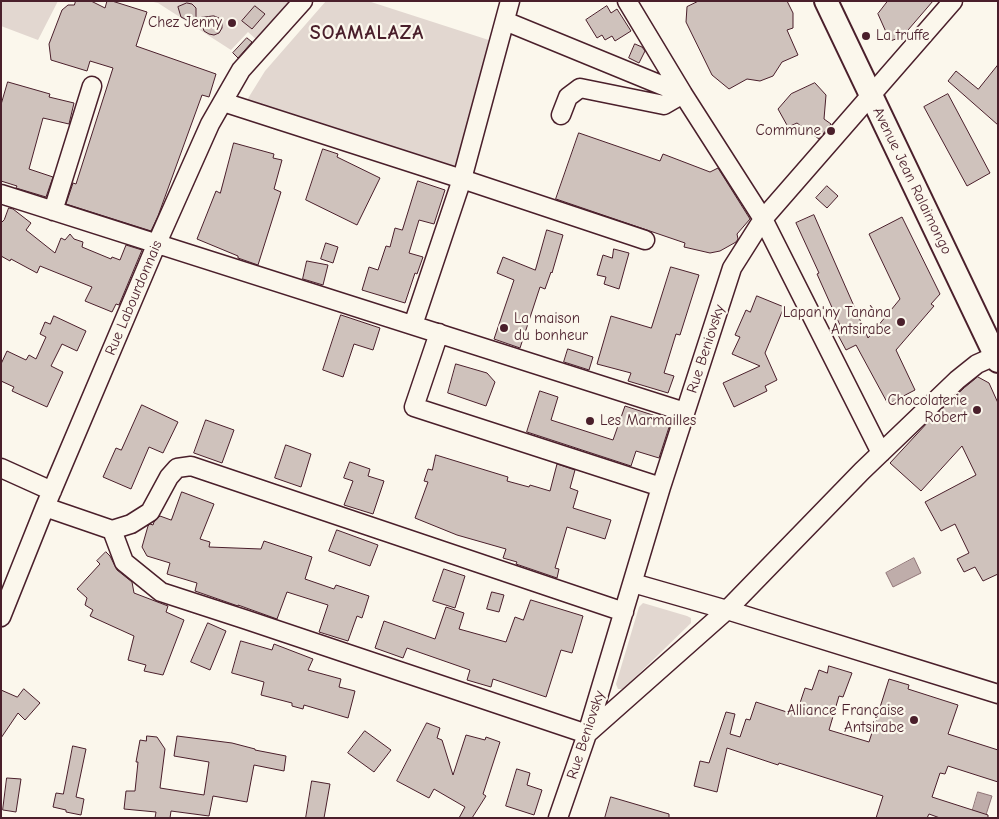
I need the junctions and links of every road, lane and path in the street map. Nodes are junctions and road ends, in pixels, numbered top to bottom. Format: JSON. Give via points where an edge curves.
{"nodes":[{"id":1,"x":302,"y":1,"type":"edge"},
{"id":2,"x":510,"y":1,"type":"edge"},
{"id":3,"x":627,"y":1,"type":"edge"},
{"id":4,"x":826,"y":1,"type":"edge"},
{"id":5,"x":952,"y":1,"type":"edge"},
{"id":6,"x":505,"y":21,"type":"junction"},
{"id":7,"x":92,"y":86,"type":"dead end"},
{"id":8,"x":683,"y":94,"type":"junction"},
{"id":9,"x":871,"y":96,"type":"junction"},
{"id":10,"x":223,"y":102,"type":"junction"},
{"id":11,"x":561,"y":115,"type":"dead end"},
{"id":12,"x":462,"y":179,"type":"junction"},
{"id":13,"x":1,"y":194,"type":"edge"},
{"id":14,"x":52,"y":212,"type":"junction"},
{"id":15,"x":763,"y":219,"type":"junction"},
{"id":16,"x":645,"y":240,"type":"dead end"},
{"id":17,"x":157,"y":244,"type":"junction"},
{"id":18,"x":413,"y":325,"type":"junction"},
{"id":19,"x":439,"y":333,"type":"junction"},
{"id":20,"x":997,"y":358,"type":"edge"},
{"id":21,"x":686,"y":412,"type":"junction"},
{"id":22,"x":881,"y":453,"type":"junction"},
{"id":23,"x":1,"y":468,"type":"edge"},
{"id":24,"x":661,"y":487,"type":"junction"},
{"id":25,"x":52,"y":491,"type":"junction"},
{"id":26,"x":45,"y":507,"type":"junction"},
{"id":27,"x":112,"y":530,"type":"junction"},
{"id":28,"x":633,"y":583,"type":"junction"},
{"id":29,"x":727,"y":610,"type":"junction"},
{"id":30,"x":624,"y":612,"type":"junction"},
{"id":31,"x":1,"y":617,"type":"edge"},
{"id":32,"x":998,"y":694,"type":"edge"},
{"id":33,"x":587,"y":734,"type":"junction"},
{"id":34,"x":558,"y":818,"type":"edge"}],
"edges":[{"from":1,"to":10,"type":"street","name":"Rue Labourdonnais","via":[[240,70]]},
{"from":2,"to":6,"type":"street"},
{"from":3,"to":8,"type":"street"},
{"from":4,"to":9,"type":"main road","name":"Avenue Jean Ralaimongo"},
{"from":5,"to":9,"type":"street","name":"Rue Beniovsky"},
{"from":6,"to":8,"type":"street"},
{"from":6,"to":12,"type":"street"},
{"from":7,"to":14,"type":"street"},
{"from":8,"to":11,"type":"street","via":[[664,105],[580,88],[568,97]]},
{"from":8,"to":15,"type":"street"},
{"from":9,"to":15,"type":"street","name":"Rue Beniovsky"},
{"from":9,"to":20,"type":"main road","name":"Avenue Jean Ralaimongo"},
{"from":10,"to":12,"type":"street"},
{"from":10,"to":17,"type":"street","name":"Rue Labourdonnais","via":[[210,124]]},
{"from":12,"to":16,"type":"street"},
{"from":12,"to":18,"type":"street"},
{"from":13,"to":14,"type":"street"},
{"from":14,"to":17,"type":"street"},
{"from":15,"to":21,"type":"street","name":"Rue Beniovsky","via":[[732,268]]},
{"from":15,"to":22,"type":"street"},
{"from":17,"to":18,"type":"street"},
{"from":17,"to":25,"type":"street","name":"Rue Labourdonnais"},
{"from":18,"to":19,"type":"street"},
{"from":19,"to":21,"type":"street"},
{"from":19,"to":24,"type":"street","via":[[414,407]]},
{"from":20,"to":22,"type":"street","via":[[977,364],[957,380]]},
{"from":21,"to":24,"type":"street","name":"Rue Beniovsky"},
{"from":22,"to":29,"type":"street"},
{"from":23,"to":25,"type":"street"},
{"from":24,"to":28,"type":"street","name":"Rue Beniovsky"},
{"from":25,"to":26,"type":"street","name":"Rue Labourdonnais"},
{"from":26,"to":27,"type":"street"},
{"from":26,"to":31,"type":"street","name":"Rue Labourdonnais"},
{"from":27,"to":30,"type":"street","via":[[131,524],[150,512],[169,477],[177,468],[190,466]]},
{"from":27,"to":33,"type":"street","via":[[124,562],[161,592]]},
{"from":28,"to":29,"type":"street"},
{"from":28,"to":30,"type":"street","name":"Rue Beniovsky"},
{"from":29,"to":32,"type":"street"},
{"from":29,"to":33,"type":"street"},
{"from":30,"to":33,"type":"street","name":"Rue Beniovsky"},
{"from":33,"to":34,"type":"street","name":"Rue Beniovsky"}]}
